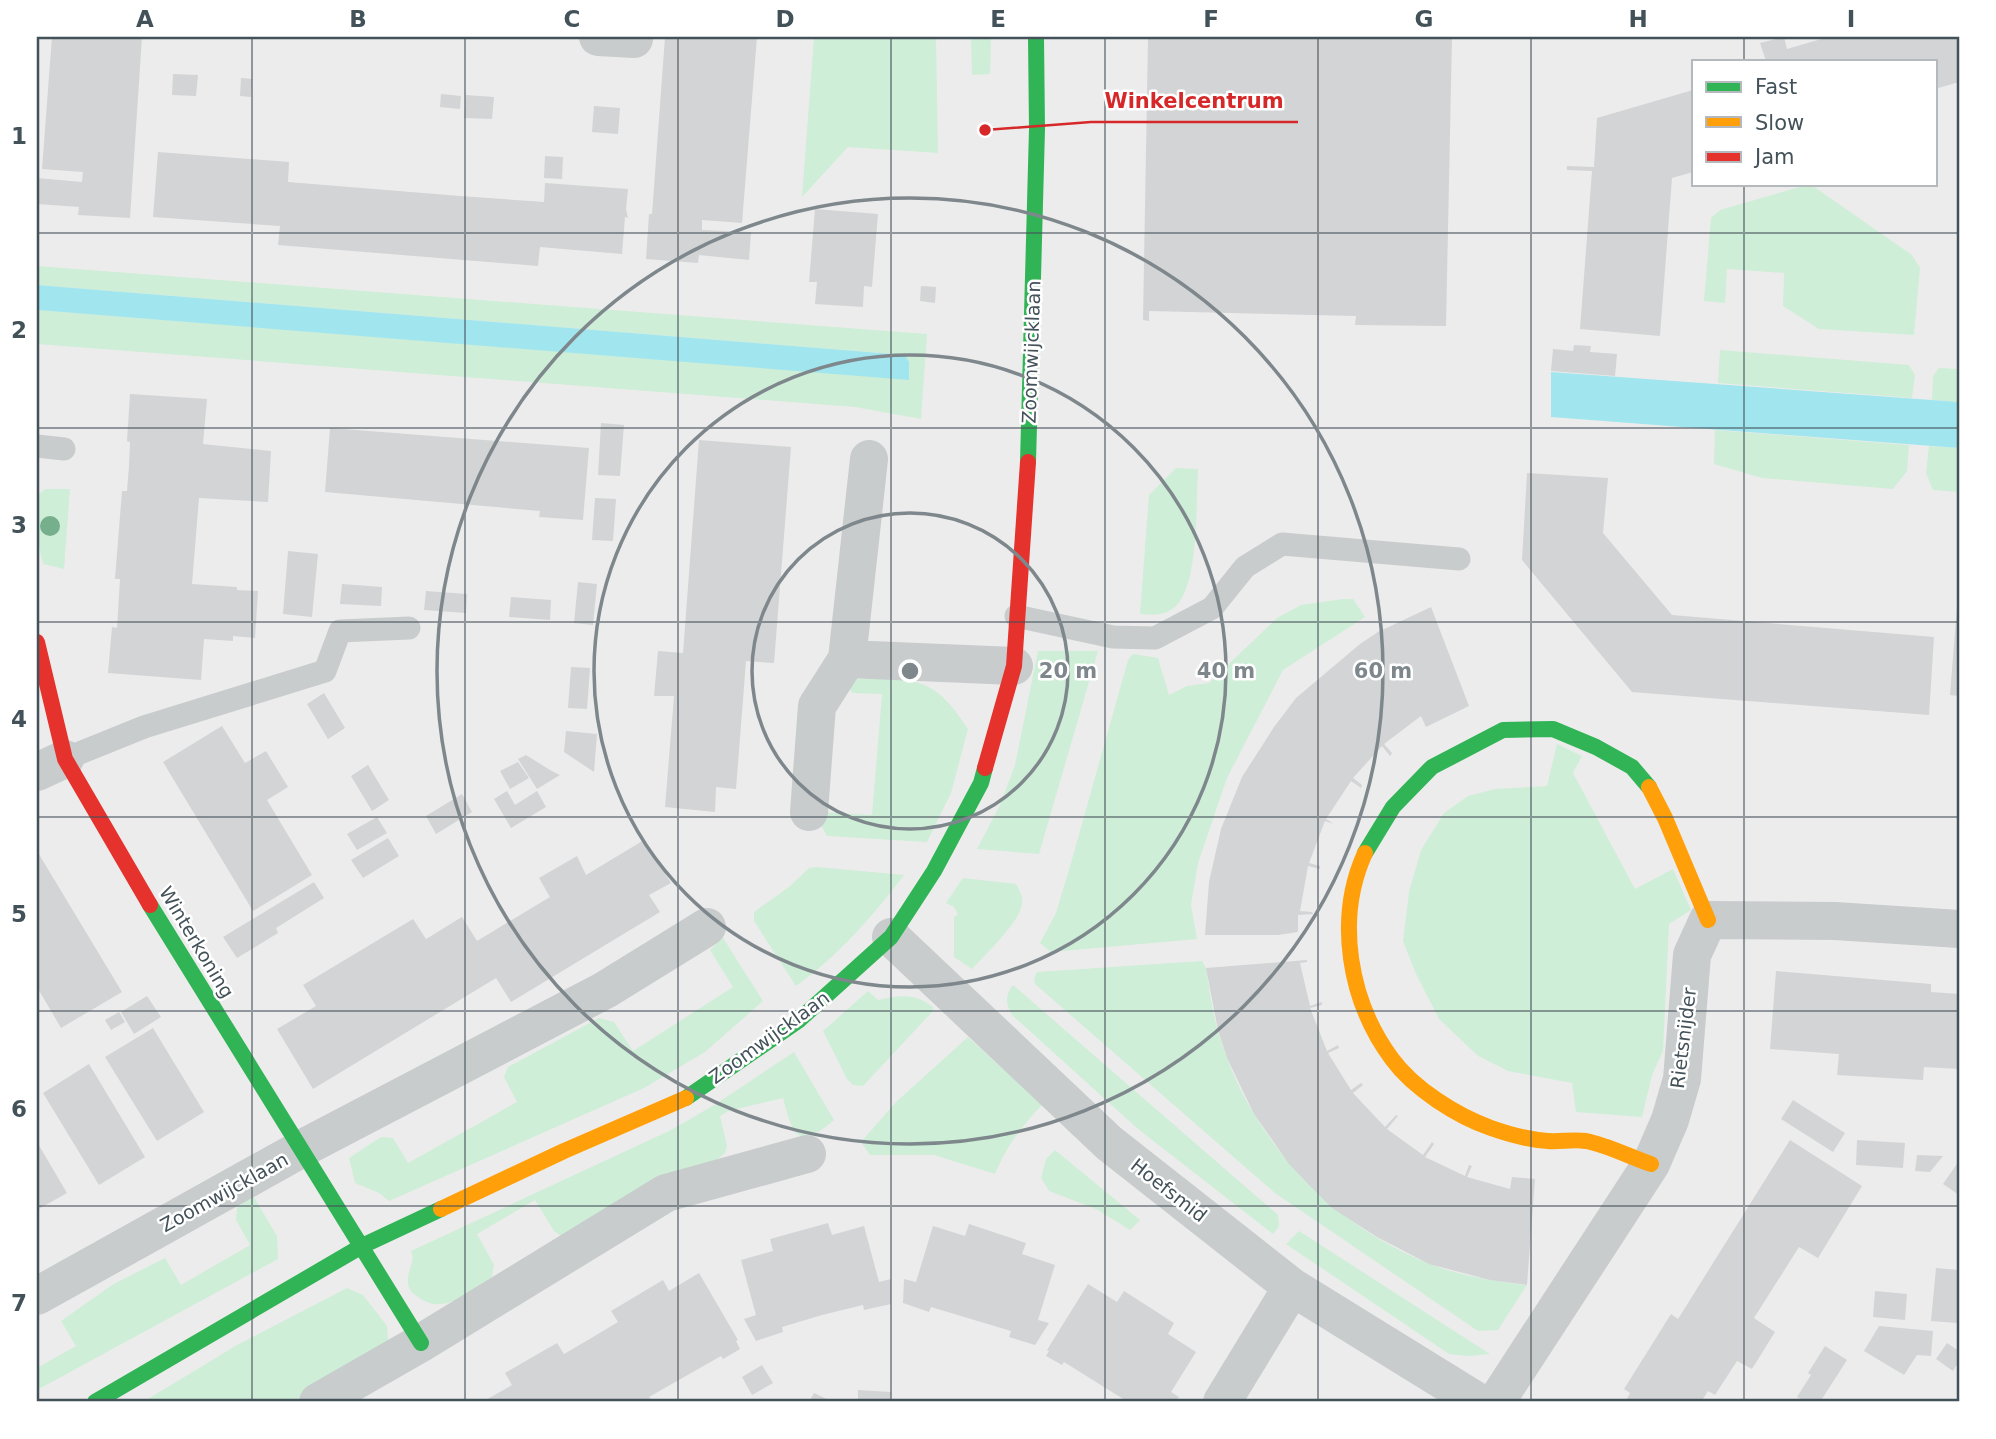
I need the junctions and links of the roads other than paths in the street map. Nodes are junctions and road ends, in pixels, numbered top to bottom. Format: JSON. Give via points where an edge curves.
{"nodes":[{"id":1,"x":1036,"y":37,"type":"edge"},
{"id":2,"x":37,"y":446,"type":"edge"},
{"id":3,"x":64,"y":449,"type":"dead end"},
{"id":4,"x":869,"y":459,"type":"dead end"},
{"id":5,"x":1459,"y":559,"type":"dead end"},
{"id":6,"x":1016,"y":616,"type":"junction"},
{"id":7,"x":409,"y":628,"type":"dead end"},
{"id":8,"x":37,"y":642,"type":"edge"},
{"id":9,"x":847,"y":659,"type":"junction"},
{"id":10,"x":1014,"y":666,"type":"junction"},
{"id":11,"x":51,"y":765,"type":"edge"},
{"id":12,"x":809,"y":812,"type":"dead end"},
{"id":13,"x":1708,"y":920,"type":"junction"},
{"id":14,"x":707,"y":927,"type":"dead end"},
{"id":15,"x":1959,"y":929,"type":"edge"},
{"id":16,"x":891,"y":937,"type":"junction"},
{"id":17,"x":301,"y":1149,"type":"junction"},
{"id":18,"x":807,"y":1154,"type":"dead end"},
{"id":19,"x":1651,"y":1164,"type":"junction"},
{"id":20,"x":362,"y":1246,"type":"junction"},
{"id":21,"x":1292,"y":1286,"type":"junction"},
{"id":22,"x":37,"y":1296,"type":"edge"},
{"id":23,"x":421,"y":1343,"type":"junction"},
{"id":24,"x":1229,"y":1400,"type":"edge"},
{"id":25,"x":96,"y":1402,"type":"edge"},
{"id":26,"x":318,"y":1402,"type":"edge"},
{"id":27,"x":1478,"y":1402,"type":"edge"},
{"id":28,"x":1496,"y":1402,"type":"edge"}],
"edges":[{"from":1,"to":6,"type":"street","name":"Zoomwijcklaan","via":[[1028,465]]},
{"from":2,"to":3,"type":"lane"},
{"from":4,"to":9,"type":"street"},
{"from":5,"to":6,"type":"lane","via":[[1282,544],[1245,567],[1212,608],[1155,638],[1113,637]]},
{"from":6,"to":10,"type":"street","name":"Zoomwijcklaan"},
{"from":7,"to":11,"type":"lane","via":[[340,631],[325,671],[144,727]]},
{"from":8,"to":11,"type":"street","name":"Winterkoning"},
{"from":9,"to":10,"type":"street"},
{"from":9,"to":12,"type":"street","via":[[817,706]]},
{"from":10,"to":16,"type":"street","name":"Zoomwijcklaan","via":[[981,783]]},
{"from":11,"to":17,"type":"street","name":"Winterkoning","via":[[185,964]]},
{"from":13,"to":15,"type":"street","via":[[1835,921]]},
{"from":13,"to":19,"type":"street","name":"Rietsnijder","via":[[1692,955],[1682,1079]]},
{"from":13,"to":19,"type":"street","via":[[1651,789],[1632,767],[1553,729],[1503,730],[1432,767],[1393,807],[1364,855],[1352,892],[1348,933],[1354,977],[1368,1022],[1393,1061],[1420,1087],[1453,1111],[1492,1128],[1546,1141],[1585,1141]]},
{"from":14,"to":17,"type":"street","name":"Zoomwijcklaan","via":[[605,990]]},
{"from":16,"to":20,"type":"street","name":"Zoomwijcklaan","via":[[798,1021],[682,1100]]},
{"from":16,"to":21,"type":"street","name":"Hoefsmid","via":[[1109,1143]]},
{"from":17,"to":20,"type":"street","name":"Winterkoning"},
{"from":17,"to":22,"type":"street","name":"Zoomwijcklaan"},
{"from":18,"to":23,"type":"street","via":[[666,1194]]},
{"from":19,"to":28,"type":"street","name":"Rietsnijder"},
{"from":20,"to":23,"type":"street"},
{"from":20,"to":25,"type":"street","name":"Zoomwijcklaan"},
{"from":21,"to":24,"type":"street"},
{"from":21,"to":27,"type":"street","name":"Hoefsmid"},
{"from":23,"to":26,"type":"street"}]}
